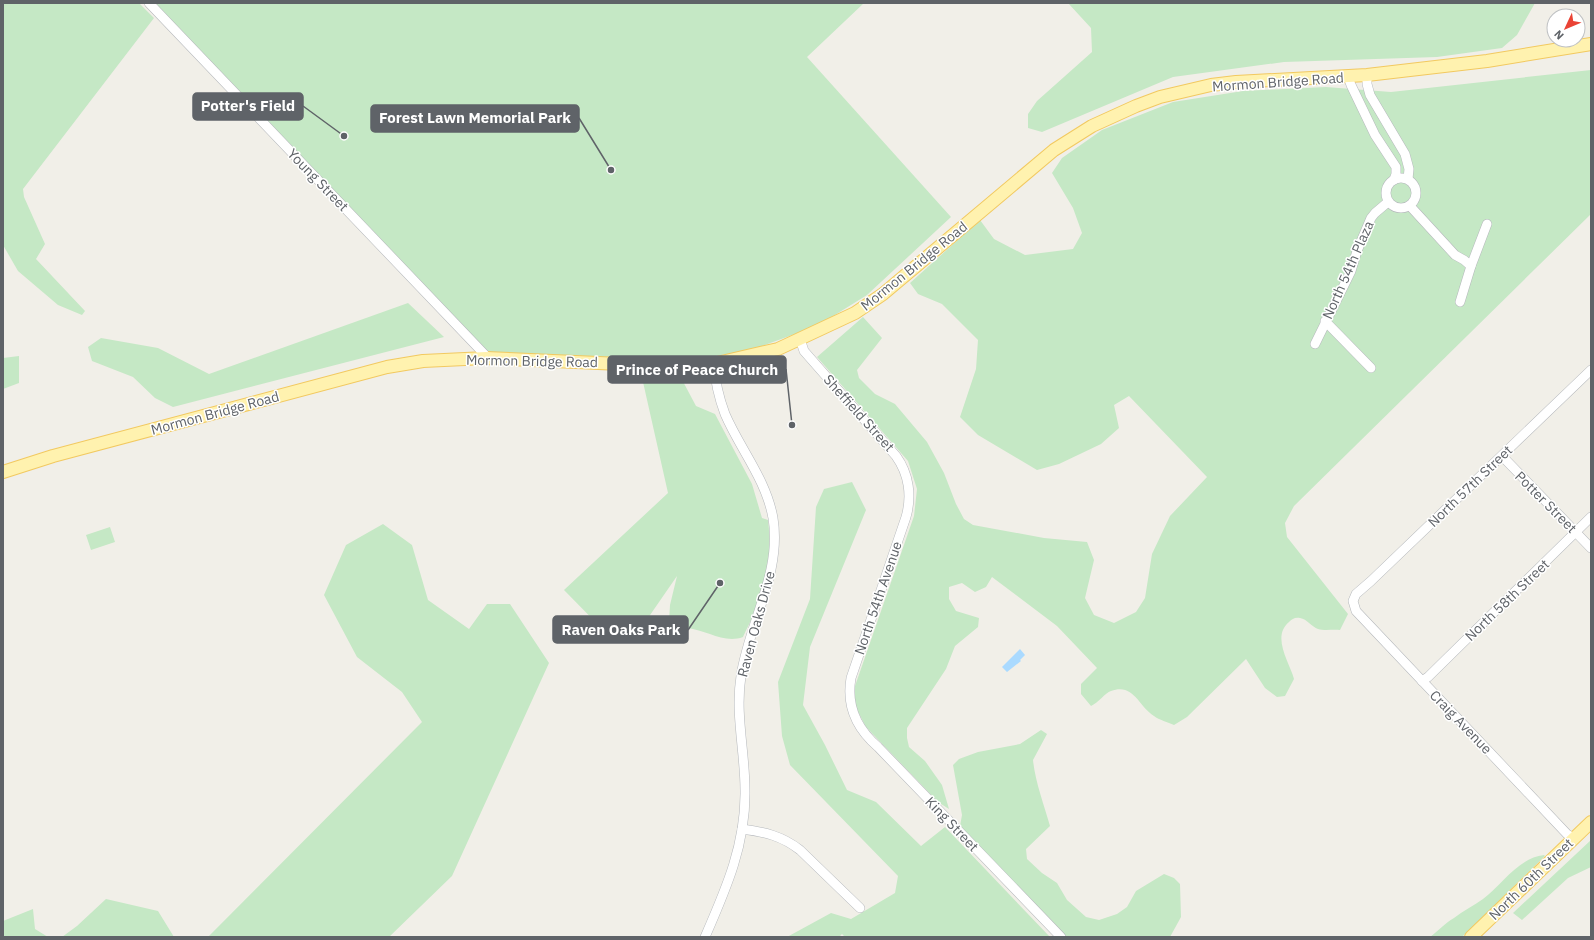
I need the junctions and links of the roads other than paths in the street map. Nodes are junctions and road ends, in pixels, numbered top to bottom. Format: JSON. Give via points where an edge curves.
{"nodes":[{"id":1,"x":149,"y":3,"type":"edge"},
{"id":2,"x":1591,"y":44,"type":"edge"},
{"id":3,"x":1367,"y":75,"type":"junction"},
{"id":4,"x":1348,"y":77,"type":"junction"},
{"id":5,"x":1408,"y":179,"type":"junction"},
{"id":6,"x":1394,"y":180,"type":"junction"},
{"id":7,"x":1388,"y":202,"type":"junction"},
{"id":8,"x":1410,"y":206,"type":"junction"},
{"id":9,"x":1487,"y":224,"type":"dead end"},
{"id":10,"x":1470,"y":266,"type":"junction"},
{"id":11,"x":1460,"y":302,"type":"dead end"},
{"id":12,"x":1325,"y":321,"type":"junction"},
{"id":13,"x":800,"y":339,"type":"junction"},
{"id":14,"x":1315,"y":344,"type":"dead end"},
{"id":15,"x":488,"y":358,"type":"junction"},
{"id":16,"x":714,"y":364,"type":"junction"},
{"id":17,"x":1371,"y":368,"type":"dead end"},
{"id":18,"x":1591,"y":370,"type":"edge"},
{"id":19,"x":1502,"y":456,"type":"junction"},
{"id":20,"x":3,"y":472,"type":"edge"},
{"id":21,"x":909,"y":491,"type":"joint"},
{"id":22,"x":1591,"y":517,"type":"edge"},
{"id":23,"x":1576,"y":532,"type":"junction"},
{"id":24,"x":1591,"y":548,"type":"edge"},
{"id":25,"x":1353,"y":603,"type":"joint"},
{"id":26,"x":1422,"y":681,"type":"junction"},
{"id":27,"x":851,"y":706,"type":"joint"},
{"id":28,"x":1591,"y":822,"type":"edge"},
{"id":29,"x":742,"y":829,"type":"junction"},
{"id":30,"x":1573,"y":838,"type":"junction"},
{"id":31,"x":860,"y":908,"type":"dead end"},
{"id":32,"x":705,"y":937,"type":"edge"},
{"id":33,"x":1061,"y":937,"type":"edge"},
{"id":34,"x":1471,"y":937,"type":"edge"}],
"edges":[{"from":1,"to":15,"type":"street","name":"Young Street"},
{"from":2,"to":3,"type":"main road","name":"Mormon Bridge Road","via":[[1494,60]]},
{"from":3,"to":4,"type":"main road","name":"Mormon Bridge Road"},
{"from":3,"to":5,"type":"street","via":[[1374,103],[1406,154]]},
{"from":4,"to":6,"type":"street","via":[[1375,135],[1396,167]]},
{"from":4,"to":13,"type":"main road","name":"Mormon Bridge Road","via":[[1211,85],[1160,98],[1110,117],[1072,137],[1054,150],[883,294],[855,313]]},
{"from":5,"to":6,"type":"street"},
{"from":5,"to":8,"type":"street","via":[[1417,192]]},
{"from":6,"to":7,"type":"street","via":[[1387,187]]},
{"from":7,"to":8,"type":"street","via":[[1400,209]]},
{"from":7,"to":12,"type":"street","name":"North 54th Plaza","via":[[1371,218],[1351,271]]},
{"from":8,"to":10,"type":"street","via":[[1455,255]]},
{"from":9,"to":10,"type":"street"},
{"from":10,"to":11,"type":"street"},
{"from":12,"to":14,"type":"street","name":"North 54th Plaza"},
{"from":12,"to":17,"type":"street"},
{"from":13,"to":16,"type":"main road","name":"Mormon Bridge Road","via":[[778,349]]},
{"from":13,"to":21,"type":"street","name":"Sheffield Street","via":[[804,351],[896,456],[904,470]]},
{"from":15,"to":16,"type":"main road","name":"Mormon Bridge Road","via":[[643,365]]},
{"from":15,"to":20,"type":"main road","name":"Mormon Bridge Road","via":[[387,367],[61,454]]},
{"from":16,"to":29,"type":"street","name":"Raven Oaks Drive","via":[[723,407],[764,489],[774,532],[768,585],[751,633],[740,682],[739,720],[745,790]]},
{"from":18,"to":19,"type":"street","name":"North 57th Street"},
{"from":19,"to":23,"type":"street","name":"Potter Street"},
{"from":19,"to":25,"type":"street","name":"North 57th Street","via":[[1356,594]]},
{"from":21,"to":27,"type":"street","name":"North 54th Avenue","via":[[906,517],[851,678]]},
{"from":22,"to":23,"type":"street","name":"North 58th Street"},
{"from":23,"to":24,"type":"street","name":"Potter Street"},
{"from":23,"to":26,"type":"street","name":"North 58th Street"},
{"from":25,"to":26,"type":"street","name":"Craig Avenue","via":[[1356,611]]},
{"from":26,"to":30,"type":"street","name":"Craig Avenue"},
{"from":27,"to":33,"type":"street","name":"King Street","via":[[855,721],[868,738]]},
{"from":28,"to":30,"type":"main road","name":"North 60th Street"},
{"from":29,"to":31,"type":"street","via":[[772,834],[791,843]]},
{"from":29,"to":32,"type":"street","name":"Raven Oaks Drive","via":[[730,879]]},
{"from":30,"to":34,"type":"main road","name":"North 60th Street"}]}
